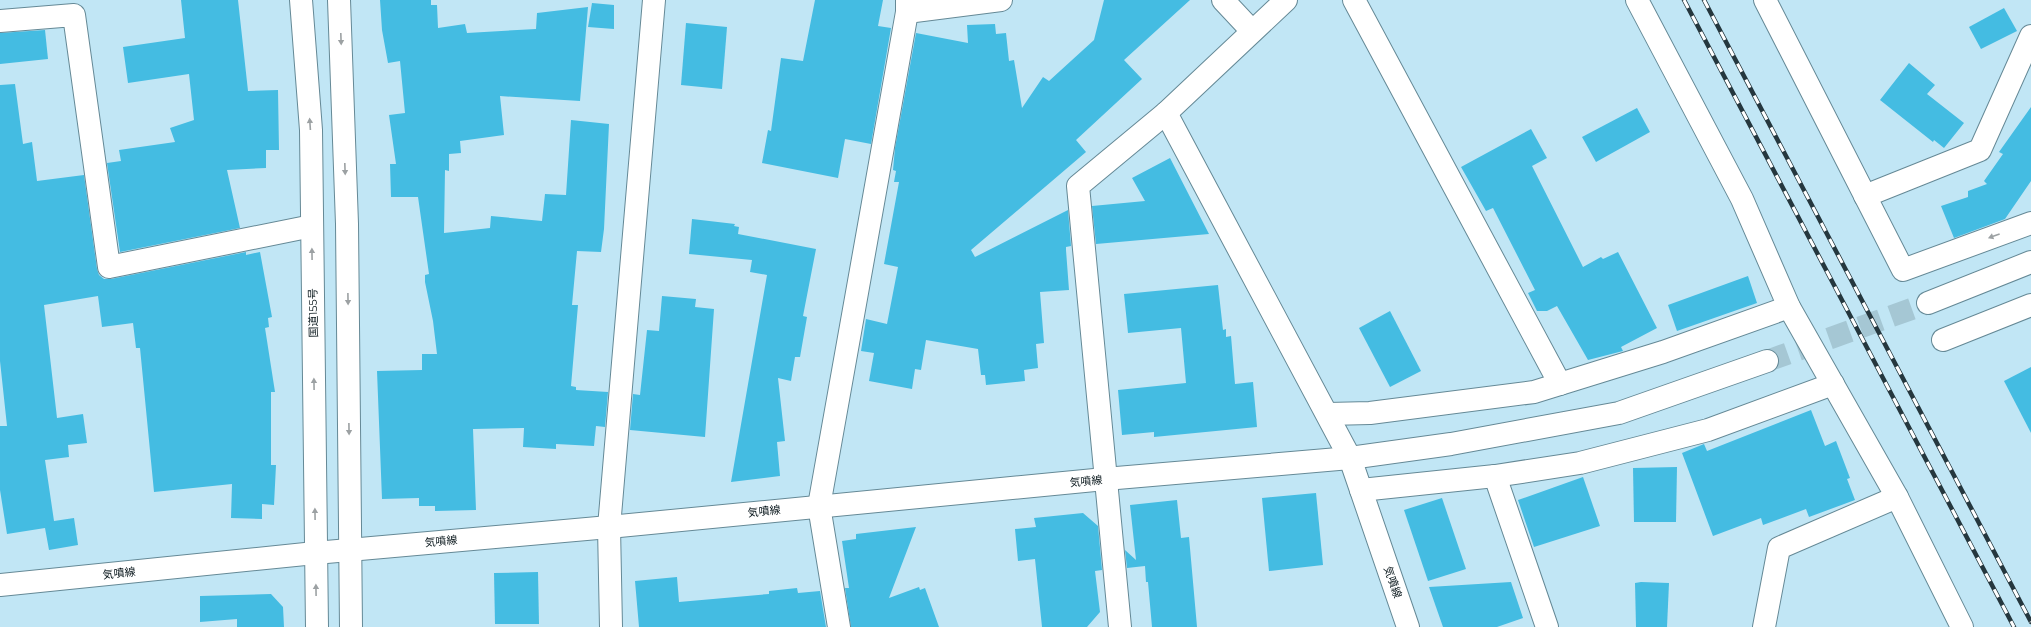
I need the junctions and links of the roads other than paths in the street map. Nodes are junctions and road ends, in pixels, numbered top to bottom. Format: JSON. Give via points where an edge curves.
{"nodes":[{"id":1,"x":301,"y":0,"type":"edge"},
{"id":2,"x":339,"y":0,"type":"edge"},
{"id":3,"x":654,"y":0,"type":"edge"},
{"id":4,"x":1001,"y":0,"type":"edge"},
{"id":5,"x":1223,"y":0,"type":"edge"},
{"id":6,"x":1286,"y":0,"type":"edge"},
{"id":7,"x":1354,"y":0,"type":"edge"},
{"id":8,"x":1637,"y":0,"type":"edge"},
{"id":9,"x":1765,"y":0,"type":"edge"},
{"id":10,"x":907,"y":6,"type":"edge"},
{"id":11,"x":0,"y":21,"type":"edge"},
{"id":12,"x":1252,"y":31,"type":"junction"},
{"id":13,"x":2031,"y":36,"type":"edge"},
{"id":14,"x":1166,"y":113,"type":"junction"},
{"id":15,"x":1865,"y":196,"type":"junction"},
{"id":16,"x":2031,"y":223,"type":"edge"},
{"id":17,"x":312,"y":226,"type":"junction"},
{"id":18,"x":2031,"y":262,"type":"edge"},
{"id":19,"x":1928,"y":303,"type":"tunnel mouth"},
{"id":20,"x":2031,"y":305,"type":"edge"},
{"id":21,"x":1790,"y":307,"type":"junction"},
{"id":22,"x":1943,"y":340,"type":"dead end"},
{"id":23,"x":1768,"y":361,"type":"tunnel mouth"},
{"id":24,"x":1560,"y":384,"type":"junction"},
{"id":25,"x":1833,"y":384,"type":"junction"},
{"id":26,"x":1328,"y":414,"type":"junction"},
{"id":27,"x":1350,"y":458,"type":"junction"},
{"id":28,"x":1495,"y":476,"type":"junction"},
{"id":29,"x":1105,"y":479,"type":"junction"},
{"id":30,"x":1361,"y":490,"type":"junction"},
{"id":31,"x":1897,"y":497,"type":"junction"},
{"id":32,"x":819,"y":506,"type":"junction"},
{"id":33,"x":609,"y":527,"type":"junction"},
{"id":34,"x":350,"y":549,"type":"junction"},
{"id":35,"x":315,"y":552,"type":"junction"},
{"id":36,"x":0,"y":585,"type":"edge"},
{"id":37,"x":316,"y":627,"type":"edge"},
{"id":38,"x":351,"y":627,"type":"edge"},
{"id":39,"x":611,"y":627,"type":"edge"},
{"id":40,"x":839,"y":627,"type":"edge"},
{"id":41,"x":1120,"y":627,"type":"edge"},
{"id":42,"x":1408,"y":627,"type":"edge"},
{"id":43,"x":1547,"y":627,"type":"edge"},
{"id":44,"x":1764,"y":627,"type":"edge"},
{"id":45,"x":1962,"y":627,"type":"edge"}],
"edges":[{"from":17,"to":1,"type":"main road","name":"国道155号","one_way":true,"via":[[311,130]]},
{"from":2,"to":34,"type":"main road","one_way":true,"via":[[347,224]]},
{"from":3,"to":33,"type":"main road"},
{"from":4,"to":10,"type":"main road"},
{"from":5,"to":12,"type":"main road"},
{"from":6,"to":12,"type":"main road"},
{"from":7,"to":24,"type":"main road"},
{"from":8,"to":21,"type":"main road","via":[[1742,199]]},
{"from":9,"to":15,"type":"main road"},
{"from":10,"to":32,"type":"main road"},
{"from":11,"to":17,"type":"main road","via":[[74,15],[110,267]]},
{"from":12,"to":14,"type":"main road"},
{"from":13,"to":15,"type":"main road","via":[[1980,150]]},
{"from":14,"to":26,"type":"main road"},
{"from":14,"to":29,"type":"main road","via":[[1078,186]]},
{"from":16,"to":15,"type":"main road","one_way":true,"via":[[1903,270]]},
{"from":35,"to":17,"type":"main road","name":"国道155号","one_way":true},
{"from":18,"to":19,"type":"main road"},
{"from":20,"to":22,"type":"main road"},
{"from":21,"to":24,"type":"main road","via":[[1663,352]]},
{"from":21,"to":25,"type":"main road"},
{"from":23,"to":27,"type":"main road","via":[[1619,413],[1452,444]]},
{"from":24,"to":26,"type":"main road","via":[[1534,392],[1378,412]]},
{"from":25,"to":28,"type":"main road","via":[[1708,430],[1580,463]]},
{"from":25,"to":31,"type":"main road"},
{"from":26,"to":27,"type":"main road"},
{"from":27,"to":29,"type":"main road","name":"気噴線"},
{"from":27,"to":30,"type":"main road","name":"気噴線"},
{"from":28,"to":30,"type":"main road"},
{"from":28,"to":43,"type":"main road"},
{"from":29,"to":32,"type":"main road","name":"気噴線"},
{"from":29,"to":41,"type":"main road"},
{"from":30,"to":42,"type":"main road","name":"気噴線"},
{"from":31,"to":44,"type":"main road","via":[[1779,548]]},
{"from":31,"to":45,"type":"main road"},
{"from":32,"to":33,"type":"main road","name":"気噴線"},
{"from":32,"to":40,"type":"main road"},
{"from":33,"to":34,"type":"main road","name":"気噴線"},
{"from":33,"to":39,"type":"main road"},
{"from":34,"to":35,"type":"main road","name":"気噴線"},
{"from":34,"to":38,"type":"main road"},
{"from":35,"to":36,"type":"main road","name":"気噴線"},
{"from":37,"to":35,"type":"main road","name":"国道155号","one_way":true}]}
